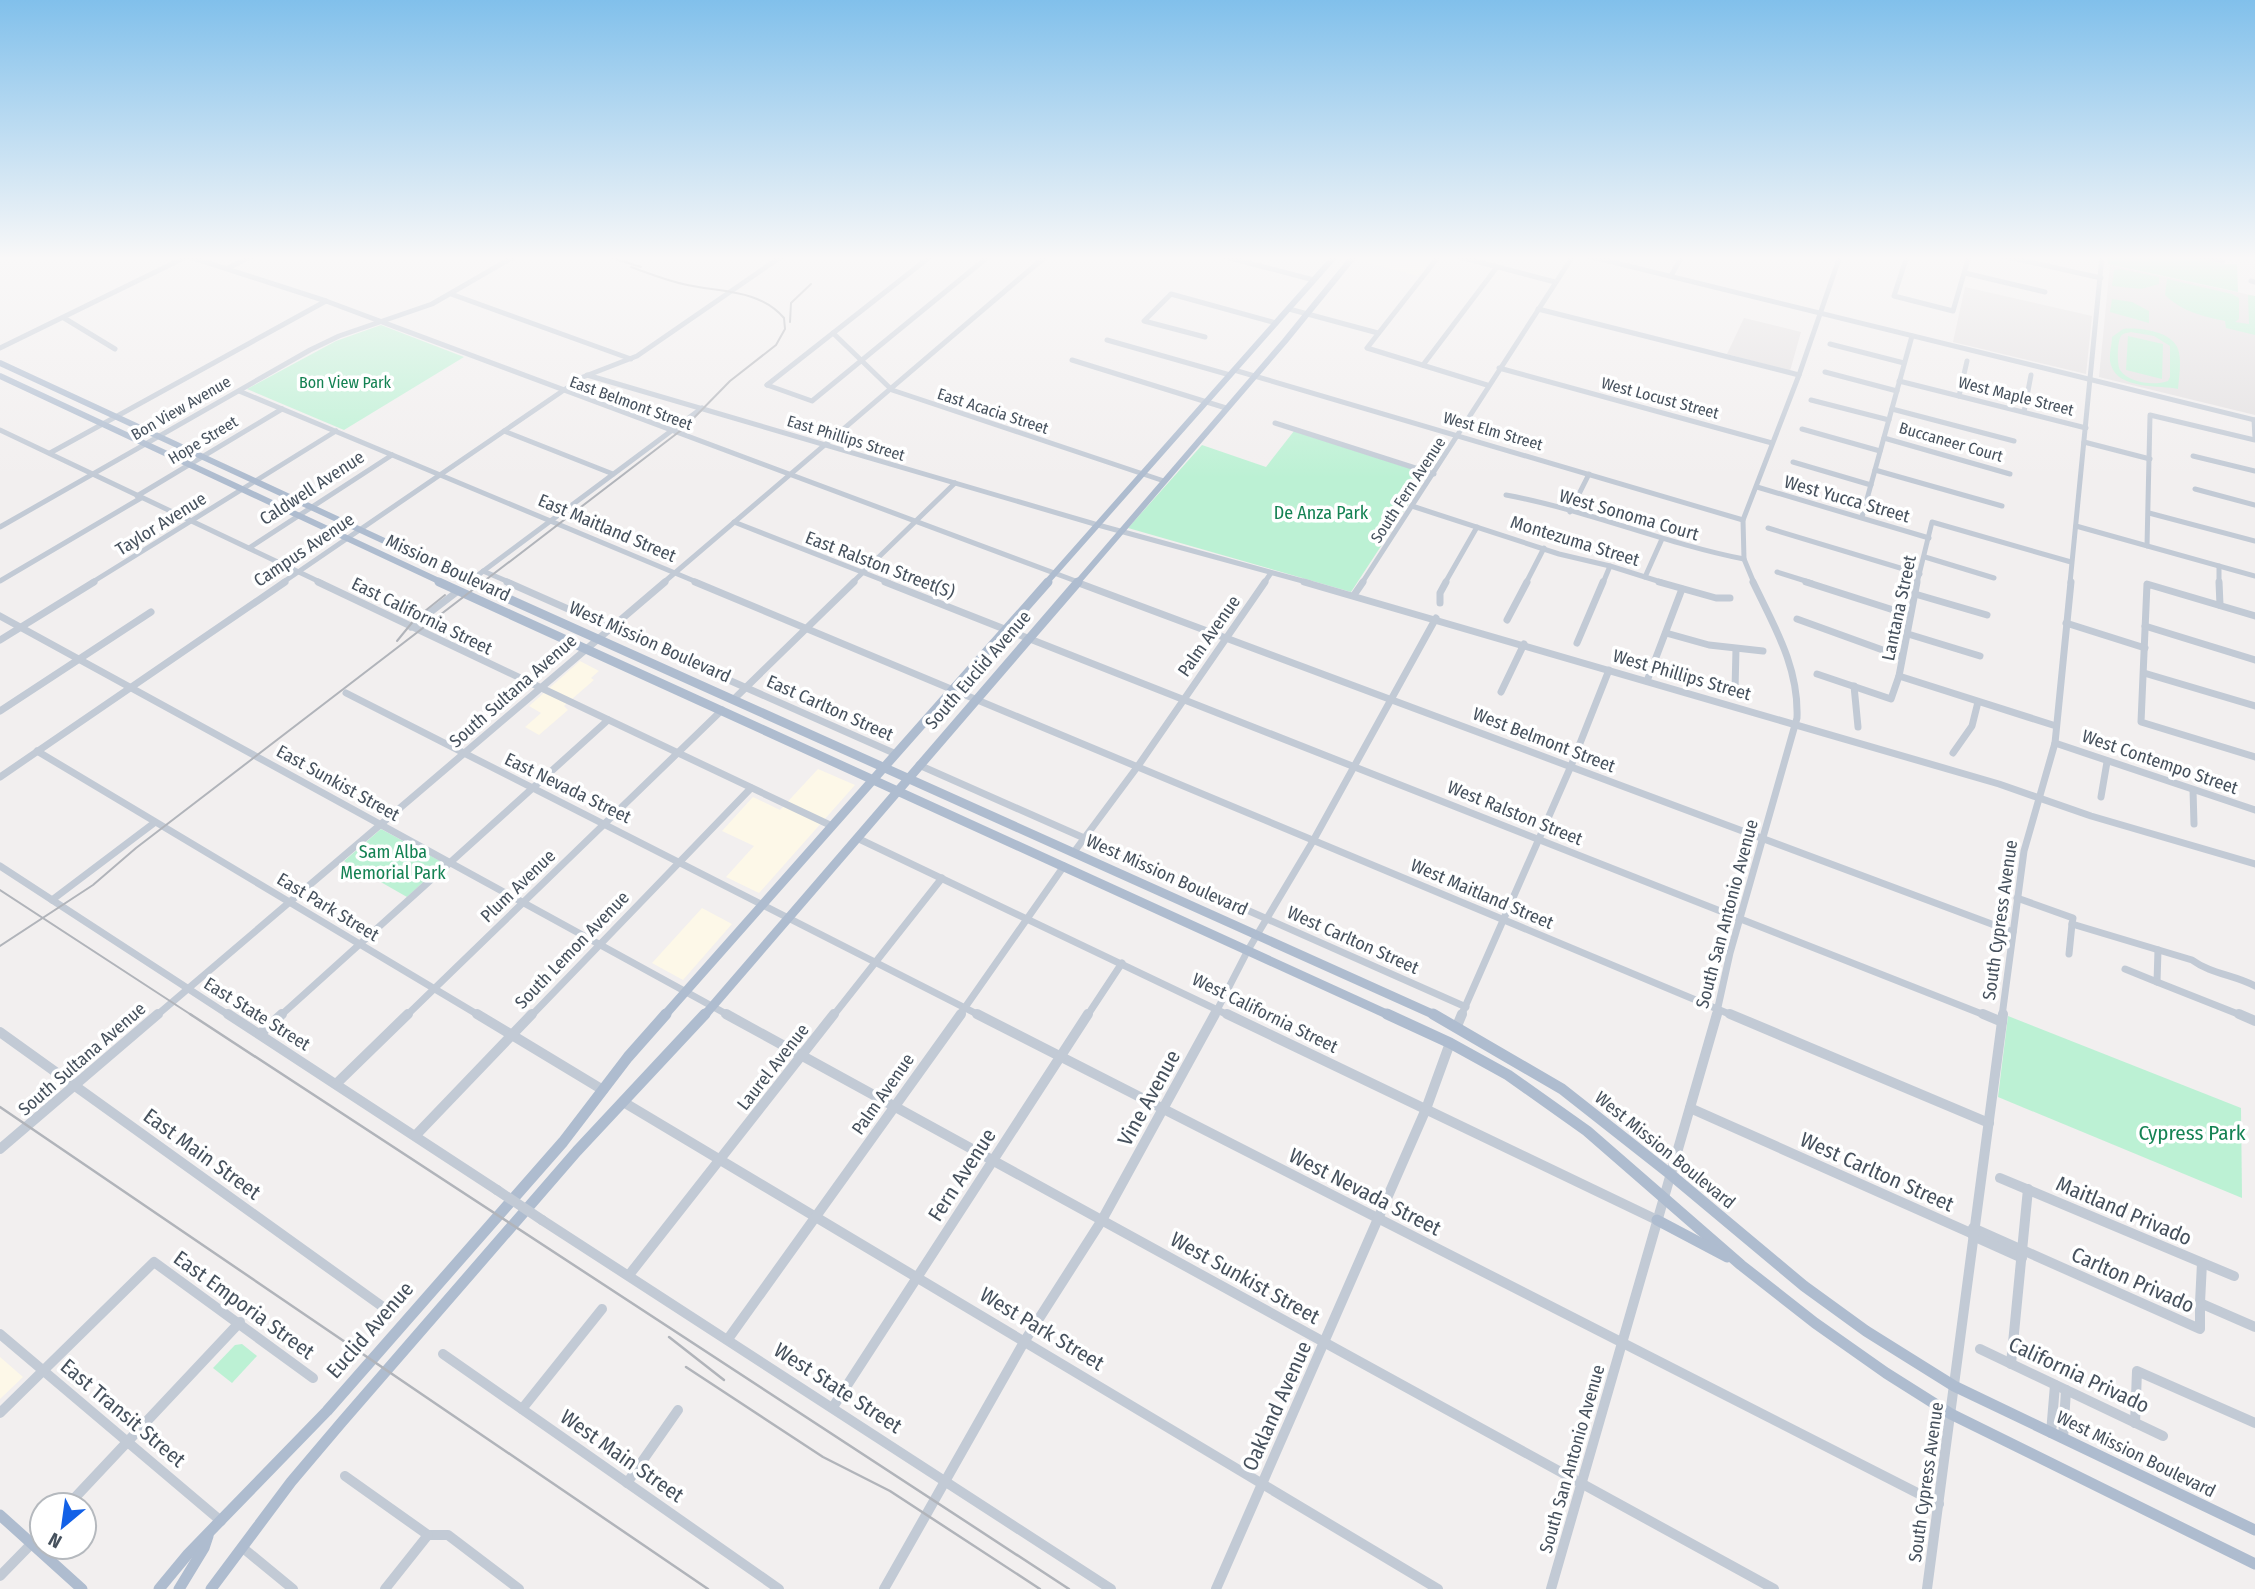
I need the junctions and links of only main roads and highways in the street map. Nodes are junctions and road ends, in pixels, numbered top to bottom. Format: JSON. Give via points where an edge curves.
{"nodes":[{"id":1,"x":1270,"y":330,"type":"edge"},
{"id":2,"x":1291,"y":330,"type":"edge"},
{"id":3,"x":0,"y":363,"type":"edge"},
{"id":4,"x":0,"y":376,"type":"edge"},
{"id":5,"x":458,"y":591,"type":"joint"},
{"id":6,"x":587,"y":648,"type":"joint"},
{"id":7,"x":885,"y":767,"type":"junction"},
{"id":8,"x":909,"y":777,"type":"junction"},
{"id":9,"x":874,"y":779,"type":"junction"},
{"id":10,"x":886,"y":784,"type":"joint"},
{"id":11,"x":898,"y":790,"type":"junction"},
{"id":12,"x":603,"y":1090,"type":"joint"},
{"id":13,"x":625,"y":1103,"type":"joint"},
{"id":14,"x":1657,"y":1220,"type":"road end"},
{"id":15,"x":1741,"y":1265,"type":"junction"},
{"id":16,"x":0,"y":1515,"type":"edge"},
{"id":17,"x":2255,"y":1530,"type":"edge"},
{"id":18,"x":28,"y":1532,"type":"edge"},
{"id":19,"x":208,"y":1534,"type":"junction"},
{"id":20,"x":57,"y":1561,"type":"edge"},
{"id":21,"x":2255,"y":1564,"type":"edge"},
{"id":22,"x":82,"y":1589,"type":"edge"},
{"id":23,"x":159,"y":1589,"type":"edge"},
{"id":24,"x":179,"y":1589,"type":"edge"},
{"id":25,"x":211,"y":1589,"type":"edge"}],
"edges":[{"from":1,"to":7,"type":"main road","name":"South Euclid Avenue"},
{"from":2,"to":8,"type":"main road","name":"South Euclid Avenue"},
{"from":3,"to":7,"type":"main road","name":"West Mission Boulevard","via":[[253,483]]},
{"from":4,"to":5,"type":"main road","name":"Mission Boulevard"},
{"from":5,"to":6,"type":"main road","name":"Mission Boulevard"},
{"from":6,"to":9,"type":"main road","name":"Mission Boulevard"},
{"from":7,"to":8,"type":"main road","name":"West Mission Boulevard"},
{"from":7,"to":9,"type":"main road","name":"South Euclid Avenue"},
{"from":8,"to":11,"type":"main road","name":"South Euclid Avenue"},
{"from":8,"to":17,"type":"main road","name":"West Mission Boulevard","via":[[1457,1026],[1562,1089],[1866,1331],[1954,1386]]},
{"from":9,"to":10,"type":"main road","name":"Mission Boulevard"},
{"from":9,"to":12,"type":"main road","name":"South Euclid Avenue"},
{"from":10,"to":11,"type":"main road","name":"West Mission Boulevard"},
{"from":11,"to":13,"type":"main road","name":"South Euclid Avenue"},
{"from":11,"to":15,"type":"main road","name":"West Mission Boulevard","via":[[1450,1044],[1508,1075],[1576,1123]]},
{"from":12,"to":19,"type":"main road","name":"Euclid Avenue","via":[[563,1142],[311,1430]]},
{"from":13,"to":25,"type":"main road","name":"Euclid Avenue","via":[[577,1151],[324,1441]]},
{"from":14,"to":15,"type":"main road"},
{"from":15,"to":21,"type":"main road","name":"West Mission Boulevard","via":[[1815,1323],[1951,1414]]},
{"from":16,"to":18,"type":"main road"},
{"from":19,"to":23,"type":"main road","name":"Euclid Avenue"},
{"from":19,"to":24,"type":"main road"},
{"from":20,"to":22,"type":"main road"}]}
